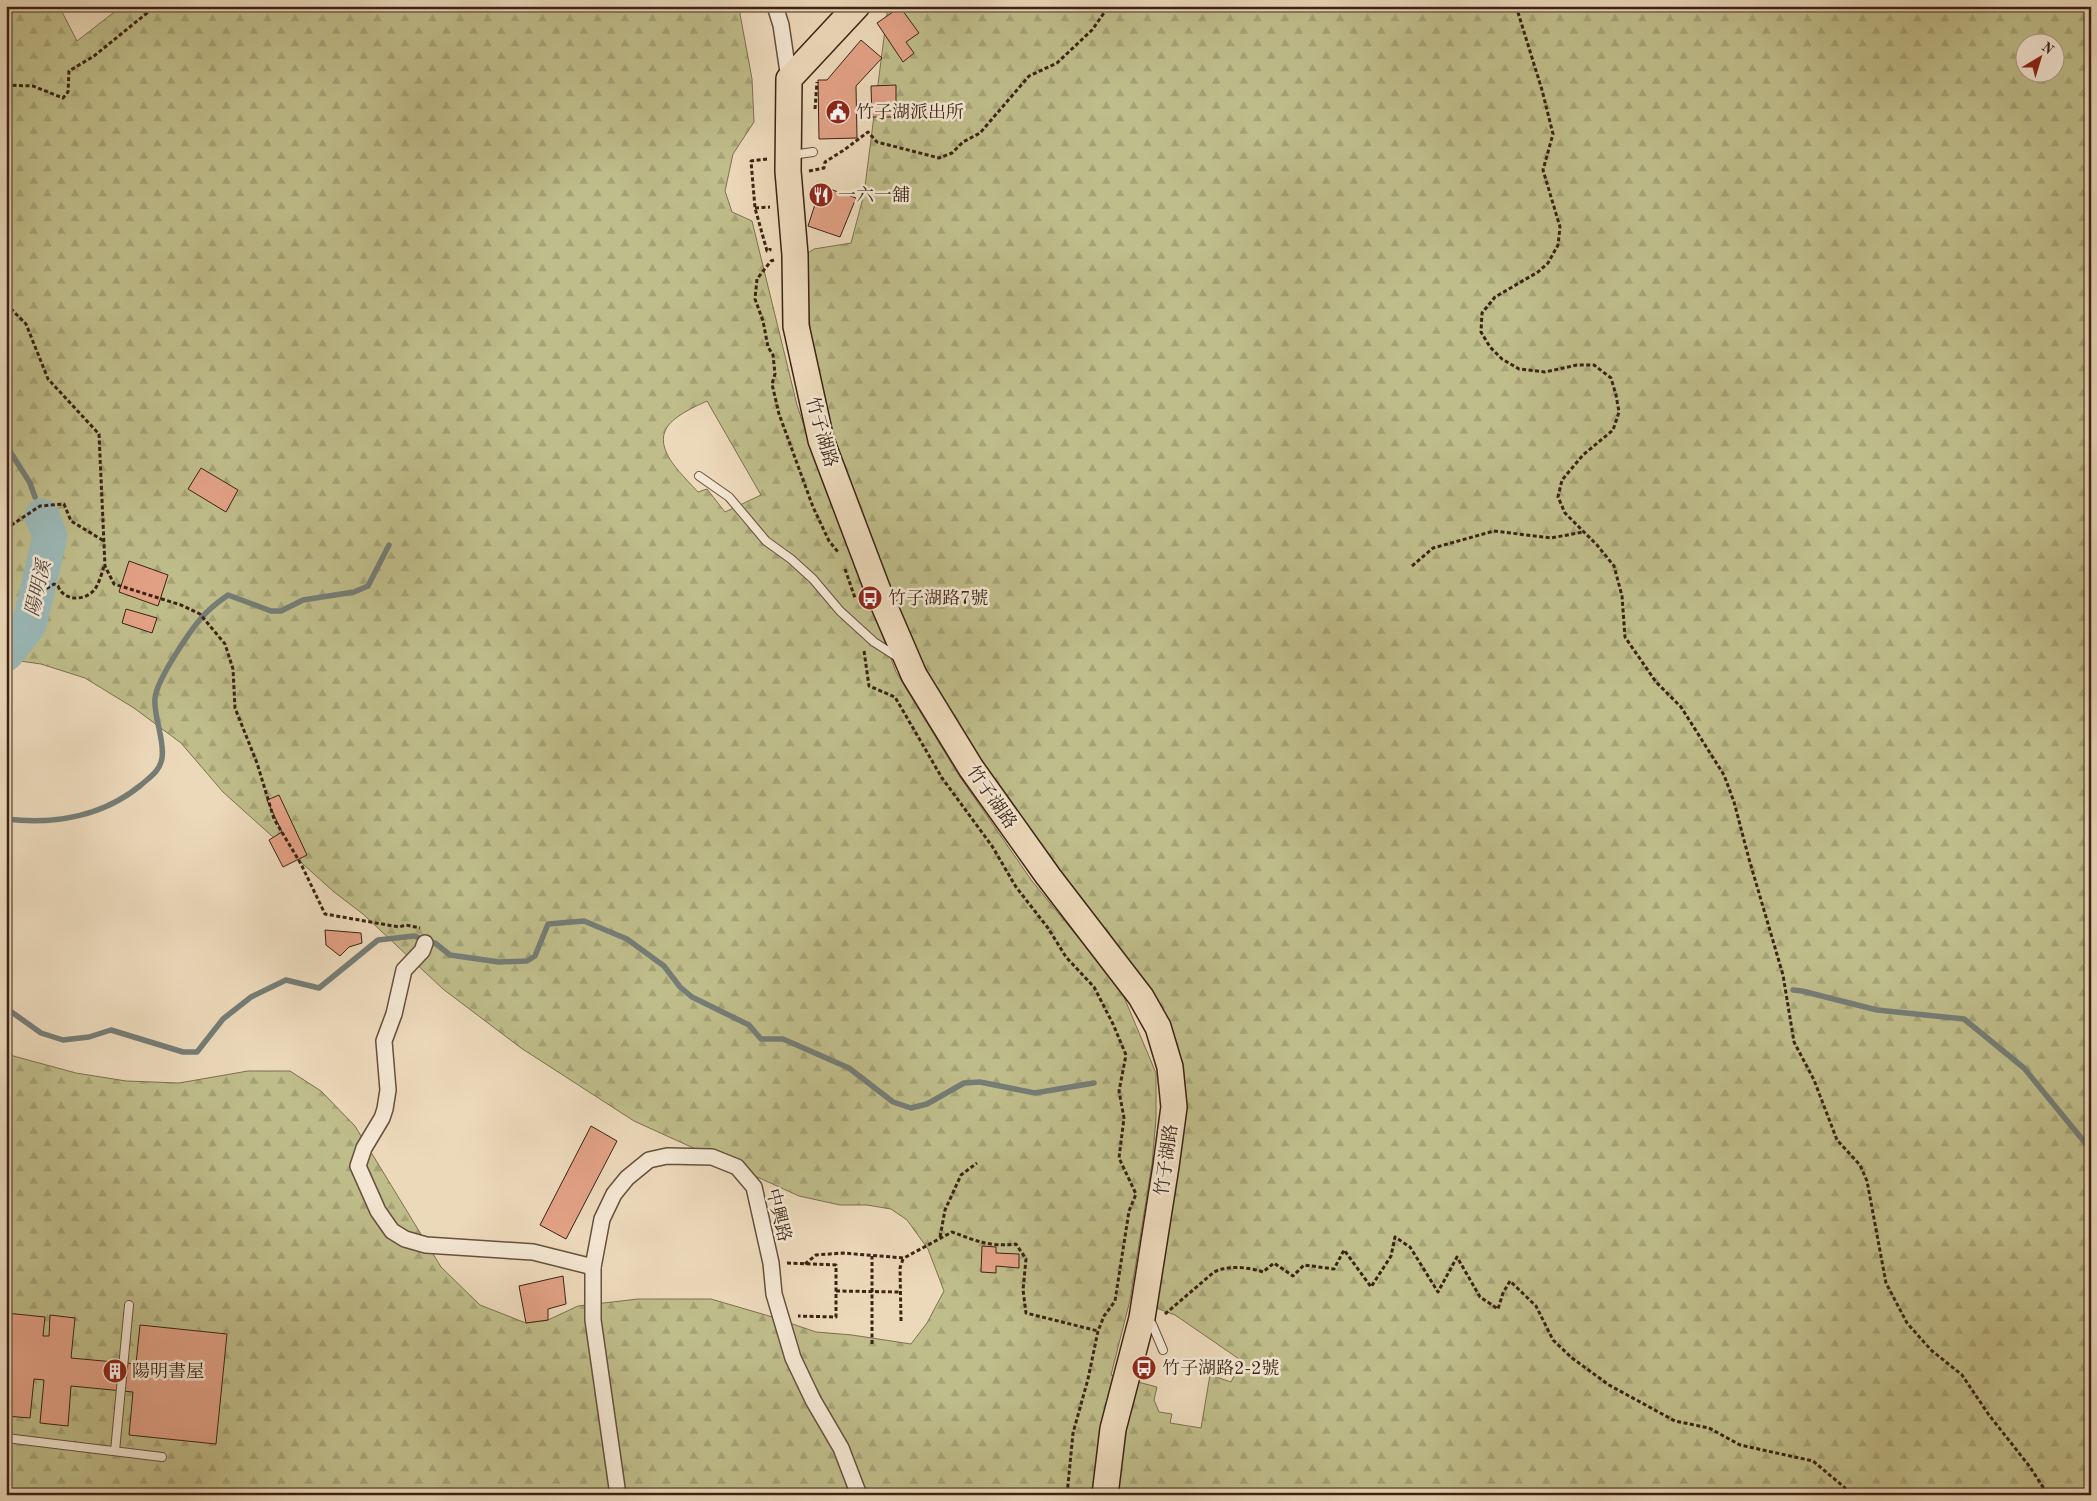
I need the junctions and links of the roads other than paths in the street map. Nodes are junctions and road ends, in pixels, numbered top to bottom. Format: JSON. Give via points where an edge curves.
{"nodes":[{"id":1,"x":775,"y":6,"type":"edge"},
{"id":2,"x":857,"y":6,"type":"edge"},
{"id":3,"x":788,"y":79,"type":"junction"},
{"id":4,"x":813,"y":152,"type":"dead end"},
{"id":5,"x":780,"y":157,"type":"junction"},
{"id":6,"x":699,"y":476,"type":"dead end"},
{"id":7,"x":910,"y":664,"type":"junction"},
{"id":8,"x":426,"y":937,"type":"road end"},
{"id":9,"x":593,"y":1266,"type":"junction"},
{"id":10,"x":129,"y":1305,"type":"dead end"},
{"id":11,"x":1147,"y":1321,"type":"junction"},
{"id":12,"x":1163,"y":1350,"type":"dead end"},
{"id":13,"x":6,"y":1438,"type":"edge"},
{"id":14,"x":115,"y":1451,"type":"junction"},
{"id":15,"x":162,"y":1457,"type":"dead end"},
{"id":16,"x":618,"y":1495,"type":"edge"},
{"id":17,"x":859,"y":1495,"type":"edge"},
{"id":18,"x":1105,"y":1495,"type":"edge"}],
"edges":[{"from":1,"to":3,"type":"street","name":"竹子湖路","via":[[781,25]]},
{"from":2,"to":3,"type":"main road"},
{"from":3,"to":5,"type":"main road","name":"竹子湖路"},
{"from":4,"to":5,"type":"lane"},
{"from":5,"to":7,"type":"main road","name":"竹子湖路","via":[[796,255],[796,326],[821,440],[880,596]]},
{"from":6,"to":7,"type":"lane","via":[[729,497],[766,541],[813,579],[840,611],[874,642]]},
{"from":7,"to":11,"type":"main road","name":"竹子湖路","via":[[971,768],[1048,876],[1141,997],[1158,1027],[1170,1067],[1174,1107]]},
{"from":8,"to":9,"type":"street","via":[[422,951],[404,970],[384,1041],[388,1090],[385,1109],[358,1166],[378,1211],[392,1231],[426,1245],[533,1252]]},
{"from":9,"to":16,"type":"street","name":"中興路","via":[[593,1320]]},
{"from":9,"to":17,"type":"street","name":"中興路","via":[[602,1219],[614,1194],[649,1160],[667,1156],[712,1157],[737,1167],[754,1187],[771,1263],[774,1294],[793,1358],[841,1448]]},
{"from":10,"to":14,"type":"lane"},
{"from":11,"to":12,"type":"lane"},
{"from":11,"to":18,"type":"main road","name":"竹子湖路","via":[[1112,1429]]},
{"from":13,"to":14,"type":"lane"},
{"from":14,"to":15,"type":"lane"}]}
